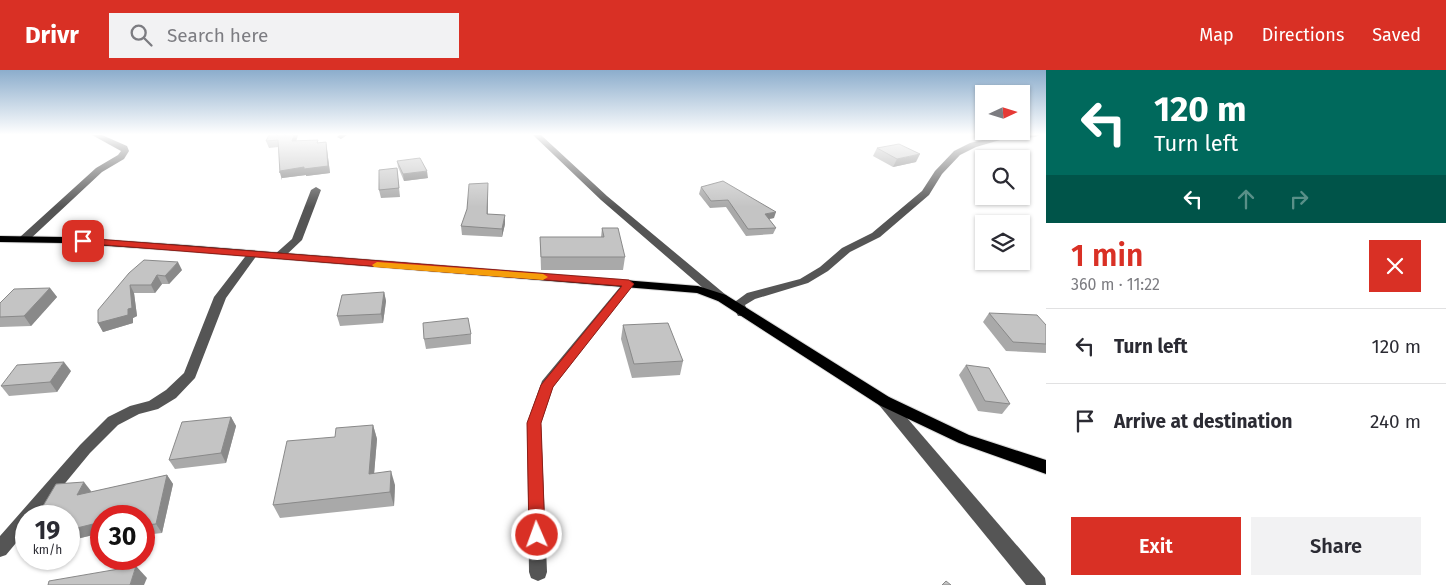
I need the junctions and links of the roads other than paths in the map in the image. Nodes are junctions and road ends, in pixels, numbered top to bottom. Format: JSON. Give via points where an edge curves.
{"nodes":[{"id":1,"x":118,"y":159,"type":"edge"},
{"id":2,"x":563,"y":159,"type":"edge"},
{"id":3,"x":951,"y":159,"type":"edge"},
{"id":4,"x":316,"y":190,"type":"dead end"},
{"id":5,"x":24,"y":239,"type":"junction"},
{"id":6,"x":0,"y":240,"type":"edge"},
{"id":7,"x":252,"y":255,"type":"junction"},
{"id":8,"x":278,"y":257,"type":"junction"},
{"id":9,"x":629,"y":284,"type":"junction"},
{"id":10,"x":722,"y":298,"type":"junction"},
{"id":11,"x":742,"y":313,"type":"junction"},
{"id":12,"x":884,"y":402,"type":"junction"},
{"id":13,"x":1046,"y":466,"type":"edge"},
{"id":14,"x":37,"y":505,"type":"edge"},
{"id":15,"x":15,"y":531,"type":"edge"},
{"id":16,"x":0,"y":549,"type":"edge"},
{"id":17,"x":538,"y":572,"type":"dead end"},
{"id":18,"x":1038,"y":585,"type":"edge"}],
"edges":[{"from":1,"to":5,"type":"street","via":[[99,170]]},
{"from":2,"to":10,"type":"street"},
{"from":3,"to":11,"type":"street","via":[[926,193],[876,236],[846,250],[804,281],[744,299],[738,304]]},
{"from":4,"to":8,"type":"street","via":[[297,240]]},
{"from":5,"to":6,"type":"main road"},
{"from":5,"to":7,"type":"main road"},
{"from":7,"to":8,"type":"main road"},
{"from":7,"to":14,"type":"street","via":[[220,297],[190,375],[165,398],[113,421]]},
{"from":8,"to":9,"type":"main road"},
{"from":9,"to":10,"type":"main road","via":[[698,290]]},
{"from":9,"to":17,"type":"street","via":[[547,385],[534,423]]},
{"from":10,"to":11,"type":"main road"},
{"from":11,"to":12,"type":"main road"},
{"from":12,"to":13,"type":"main road","via":[[964,439]]},
{"from":12,"to":18,"type":"street"},
{"from":15,"to":16,"type":"street"}]}
